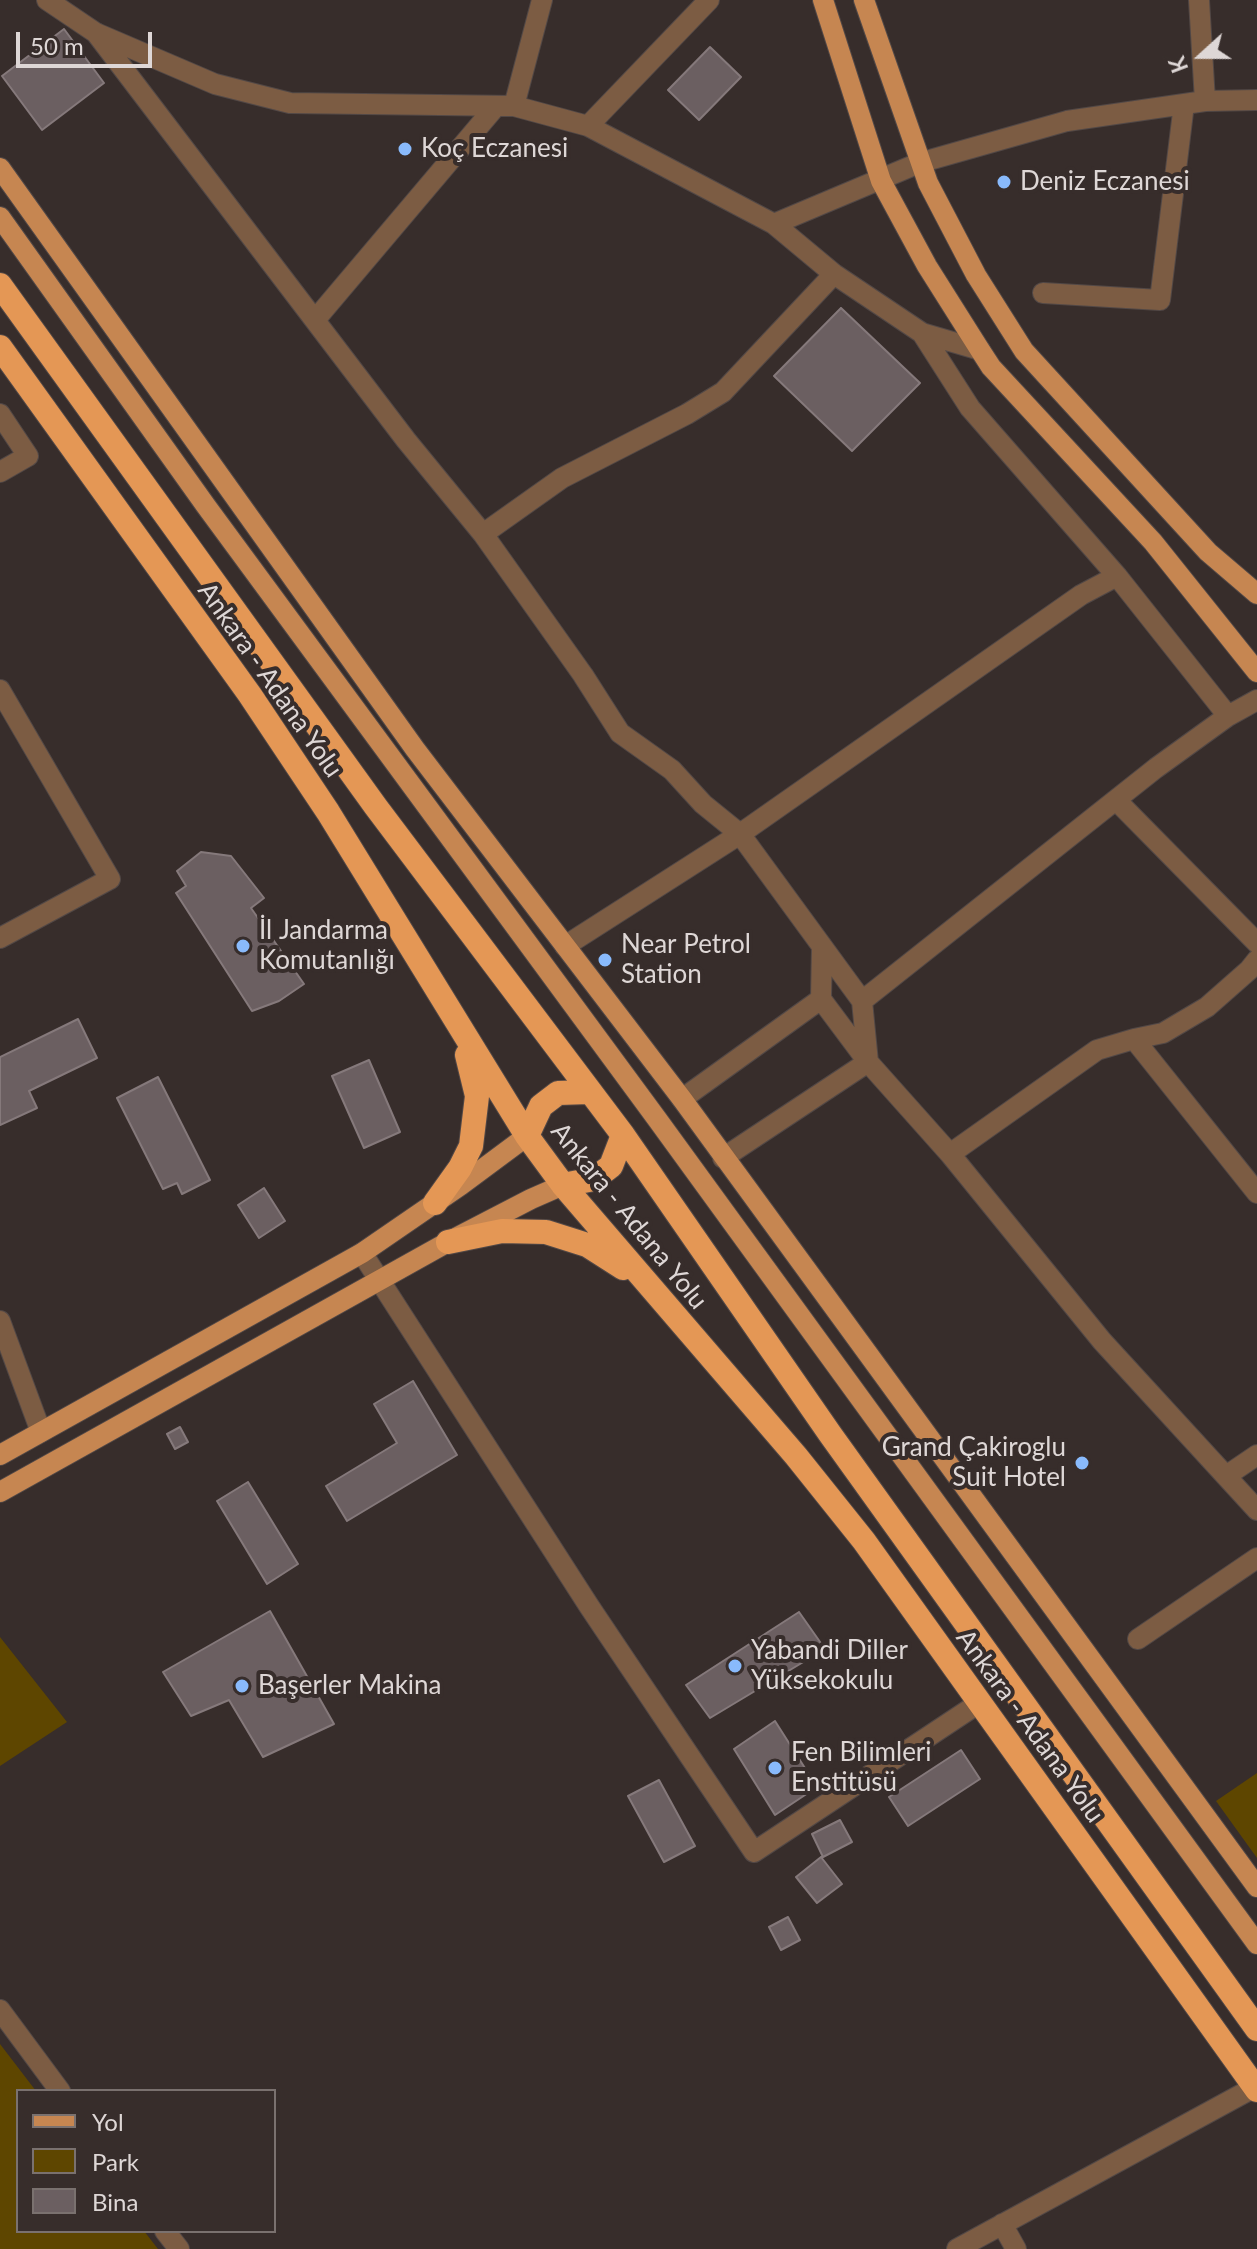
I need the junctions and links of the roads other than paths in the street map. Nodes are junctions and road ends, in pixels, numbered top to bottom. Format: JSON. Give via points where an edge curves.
{"nodes":[{"id":1,"x":47,"y":0,"type":"edge"},
{"id":2,"x":542,"y":0,"type":"edge"},
{"id":3,"x":709,"y":0,"type":"edge"},
{"id":4,"x":823,"y":0,"type":"edge"},
{"id":5,"x":864,"y":0,"type":"edge"},
{"id":6,"x":1199,"y":0,"type":"edge"},
{"id":7,"x":96,"y":33,"type":"junction"},
{"id":8,"x":1257,"y":100,"type":"edge"},
{"id":9,"x":1205,"y":101,"type":"junction"},
{"id":10,"x":1184,"y":104,"type":"junction"},
{"id":11,"x":505,"y":106,"type":"junction"},
{"id":12,"x":588,"y":126,"type":"junction"},
{"id":13,"x":919,"y":163,"type":"junction"},
{"id":14,"x":0,"y":168,"type":"edge"},
{"id":15,"x":881,"y":181,"type":"junction"},
{"id":16,"x":0,"y":217,"type":"edge"},
{"id":17,"x":774,"y":224,"type":"junction"},
{"id":18,"x":834,"y":274,"type":"junction"},
{"id":19,"x":0,"y":285,"type":"edge"},
{"id":20,"x":1043,"y":293,"type":"dead end"},
{"id":21,"x":315,"y":320,"type":"junction"},
{"id":22,"x":922,"y":333,"type":"junction"},
{"id":23,"x":0,"y":347,"type":"edge"},
{"id":24,"x":980,"y":350,"type":"junction"},
{"id":25,"x":0,"y":414,"type":"edge"},
{"id":26,"x":0,"y":472,"type":"edge"},
{"id":27,"x":483,"y":534,"type":"junction"},
{"id":28,"x":1117,"y":576,"type":"junction"},
{"id":29,"x":1257,"y":594,"type":"edge"},
{"id":30,"x":1257,"y":672,"type":"edge"},
{"id":31,"x":0,"y":690,"type":"edge"},
{"id":32,"x":1257,"y":700,"type":"edge"},
{"id":33,"x":1228,"y":716,"type":"junction"},
{"id":34,"x":1116,"y":800,"type":"junction"},
{"id":35,"x":740,"y":834,"type":"junction"},
{"id":36,"x":0,"y":938,"type":"edge"},
{"id":37,"x":1257,"y":943,"type":"edge"},
{"id":38,"x":565,"y":946,"type":"junction"},
{"id":39,"x":822,"y":946,"type":"junction"},
{"id":40,"x":1257,"y":960,"type":"edge"},
{"id":41,"x":821,"y":999,"type":"junction"},
{"id":42,"x":862,"y":1001,"type":"junction"},
{"id":43,"x":462,"y":1034,"type":"junction"},
{"id":44,"x":1134,"y":1039,"type":"junction"},
{"id":45,"x":868,"y":1062,"type":"junction"},
{"id":46,"x":589,"y":1092,"type":"junction"},
{"id":47,"x":682,"y":1099,"type":"junction"},
{"id":48,"x":657,"y":1119,"type":"junction"},
{"id":49,"x":623,"y":1135,"type":"junction"},
{"id":50,"x":527,"y":1136,"type":"junction"},
{"id":51,"x":950,"y":1154,"type":"junction"},
{"id":52,"x":723,"y":1158,"type":"junction"},
{"id":53,"x":698,"y":1176,"type":"junction"},
{"id":54,"x":563,"y":1185,"type":"junction"},
{"id":55,"x":1257,"y":1193,"type":"edge"},
{"id":56,"x":435,"y":1203,"type":"junction"},
{"id":57,"x":448,"y":1242,"type":"junction"},
{"id":58,"x":362,"y":1253,"type":"junction"},
{"id":59,"x":380,"y":1282,"type":"junction"},
{"id":60,"x":648,"y":1285,"type":"junction"},
{"id":61,"x":0,"y":1321,"type":"edge"},
{"id":62,"x":41,"y":1432,"type":"junction"},
{"id":63,"x":0,"y":1455,"type":"edge"},
{"id":64,"x":1257,"y":1455,"type":"edge"},
{"id":65,"x":1226,"y":1476,"type":"junction"},
{"id":66,"x":0,"y":1492,"type":"edge"},
{"id":67,"x":1257,"y":1510,"type":"edge"},
{"id":68,"x":1257,"y":1558,"type":"edge"},
{"id":69,"x":1138,"y":1639,"type":"dead end"},
{"id":70,"x":979,"y":1703,"type":"junction"},
{"id":71,"x":1257,"y":1887,"type":"edge"},
{"id":72,"x":1257,"y":1944,"type":"edge"},
{"id":73,"x":0,"y":2010,"type":"edge"},
{"id":74,"x":1257,"y":2029,"type":"edge"},
{"id":75,"x":1256,"y":2088,"type":"edge"},
{"id":76,"x":59,"y":2089,"type":"edge"},
{"id":77,"x":1002,"y":2224,"type":"junction"},
{"id":78,"x":167,"y":2233,"type":"edge"},
{"id":79,"x":179,"y":2249,"type":"edge"},
{"id":80,"x":957,"y":2249,"type":"edge"},
{"id":81,"x":1016,"y":2249,"type":"edge"}],
"edges":[{"from":1,"to":7,"type":"street"},
{"from":2,"to":11,"type":"street"},
{"from":3,"to":12,"type":"street"},
{"from":4,"to":15,"type":"main road"},
{"from":5,"to":13,"type":"main road"},
{"from":6,"to":9,"type":"street"},
{"from":7,"to":11,"type":"street","via":[[215,84],[290,103]]},
{"from":7,"to":21,"type":"street"},
{"from":8,"to":9,"type":"street"},
{"from":9,"to":10,"type":"street"},
{"from":10,"to":13,"type":"street","via":[[1067,121]]},
{"from":10,"to":20,"type":"street","via":[[1160,300]]},
{"from":11,"to":12,"type":"street"},
{"from":11,"to":21,"type":"street"},
{"from":12,"to":17,"type":"street"},
{"from":13,"to":15,"type":"street"},
{"from":13,"to":29,"type":"main road","via":[[976,275],[1024,351],[1208,552]]},
{"from":14,"to":38,"type":"main road","via":[[415,749]]},
{"from":15,"to":17,"type":"street"},
{"from":15,"to":24,"type":"main road"},
{"from":16,"to":48,"type":"main road"},
{"from":17,"to":18,"type":"street"},
{"from":18,"to":22,"type":"street"},
{"from":18,"to":27,"type":"street","via":[[723,392],[562,478]]},
{"from":19,"to":46,"type":"highway","name":"Ankara - Adana Yolu","via":[[369,798]]},
{"from":21,"to":27,"type":"street"},
{"from":22,"to":24,"type":"street"},
{"from":22,"to":28,"type":"street","via":[[970,408]]},
{"from":23,"to":43,"type":"highway","name":"Ankara - Adana Yolu","via":[[250,695],[343,835]]},
{"from":24,"to":30,"type":"main road","via":[[1153,542]]},
{"from":25,"to":26,"type":"street","via":[[28,456]]},
{"from":27,"to":35,"type":"street","via":[[620,733],[672,770]]},
{"from":28,"to":33,"type":"street"},
{"from":28,"to":35,"type":"street","via":[[1081,595]]},
{"from":31,"to":36,"type":"street","via":[[110,879]]},
{"from":32,"to":33,"type":"street"},
{"from":33,"to":34,"type":"street"},
{"from":34,"to":37,"type":"street"},
{"from":34,"to":42,"type":"street"},
{"from":35,"to":38,"type":"street"},
{"from":35,"to":39,"type":"street"},
{"from":38,"to":47,"type":"main road"},
{"from":39,"to":41,"type":"street"},
{"from":39,"to":42,"type":"street"},
{"from":40,"to":44,"type":"street","via":[[1207,1007],[1163,1033]]},
{"from":41,"to":45,"type":"street"},
{"from":41,"to":47,"type":"street"},
{"from":42,"to":45,"type":"street"},
{"from":43,"to":50,"type":"highway","name":"Ankara - Adana Yolu"},
{"from":43,"to":56,"type":"highway","via":[[477,1096],[476,1119],[471,1146]]},
{"from":44,"to":51,"type":"street","via":[[1097,1050]]},
{"from":44,"to":55,"type":"street"},
{"from":45,"to":51,"type":"street"},
{"from":45,"to":52,"type":"street"},
{"from":46,"to":49,"type":"highway","name":"Ankara - Adana Yolu"},
{"from":46,"to":50,"type":"highway","via":[[558,1093],[541,1106]]},
{"from":47,"to":48,"type":"main road"},
{"from":47,"to":52,"type":"main road"},
{"from":48,"to":53,"type":"main road"},
{"from":49,"to":54,"type":"highway","via":[[611,1166],[594,1179]]},
{"from":49,"to":74,"type":"highway","name":"Ankara - Adana Yolu","via":[[830,1434]]},
{"from":50,"to":54,"type":"highway","name":"Ankara - Adana Yolu"},
{"from":50,"to":56,"type":"main road"},
{"from":51,"to":65,"type":"street","via":[[1102,1341]]},
{"from":52,"to":53,"type":"main road"},
{"from":52,"to":71,"type":"main road"},
{"from":53,"to":72,"type":"main road"},
{"from":54,"to":57,"type":"main road"},
{"from":54,"to":60,"type":"highway","name":"Ankara - Adana Yolu"},
{"from":56,"to":58,"type":"main road"},
{"from":57,"to":59,"type":"main road"},
{"from":57,"to":60,"type":"highway","via":[[502,1231],[546,1232],[587,1245]]},
{"from":58,"to":59,"type":"street"},
{"from":58,"to":62,"type":"main road"},
{"from":59,"to":66,"type":"main road"},
{"from":59,"to":70,"type":"street","via":[[754,1852]]},
{"from":60,"to":70,"type":"highway","name":"Ankara - Adana Yolu","via":[[864,1541]]},
{"from":61,"to":62,"type":"street"},
{"from":62,"to":63,"type":"main road"},
{"from":64,"to":65,"type":"street"},
{"from":65,"to":67,"type":"street"},
{"from":68,"to":69,"type":"street"},
{"from":70,"to":75,"type":"highway","name":"Ankara - Adana Yolu"},
{"from":73,"to":76,"type":"street"},
{"from":75,"to":77,"type":"street"},
{"from":77,"to":80,"type":"street"},
{"from":77,"to":81,"type":"street"},
{"from":78,"to":79,"type":"street"}]}
